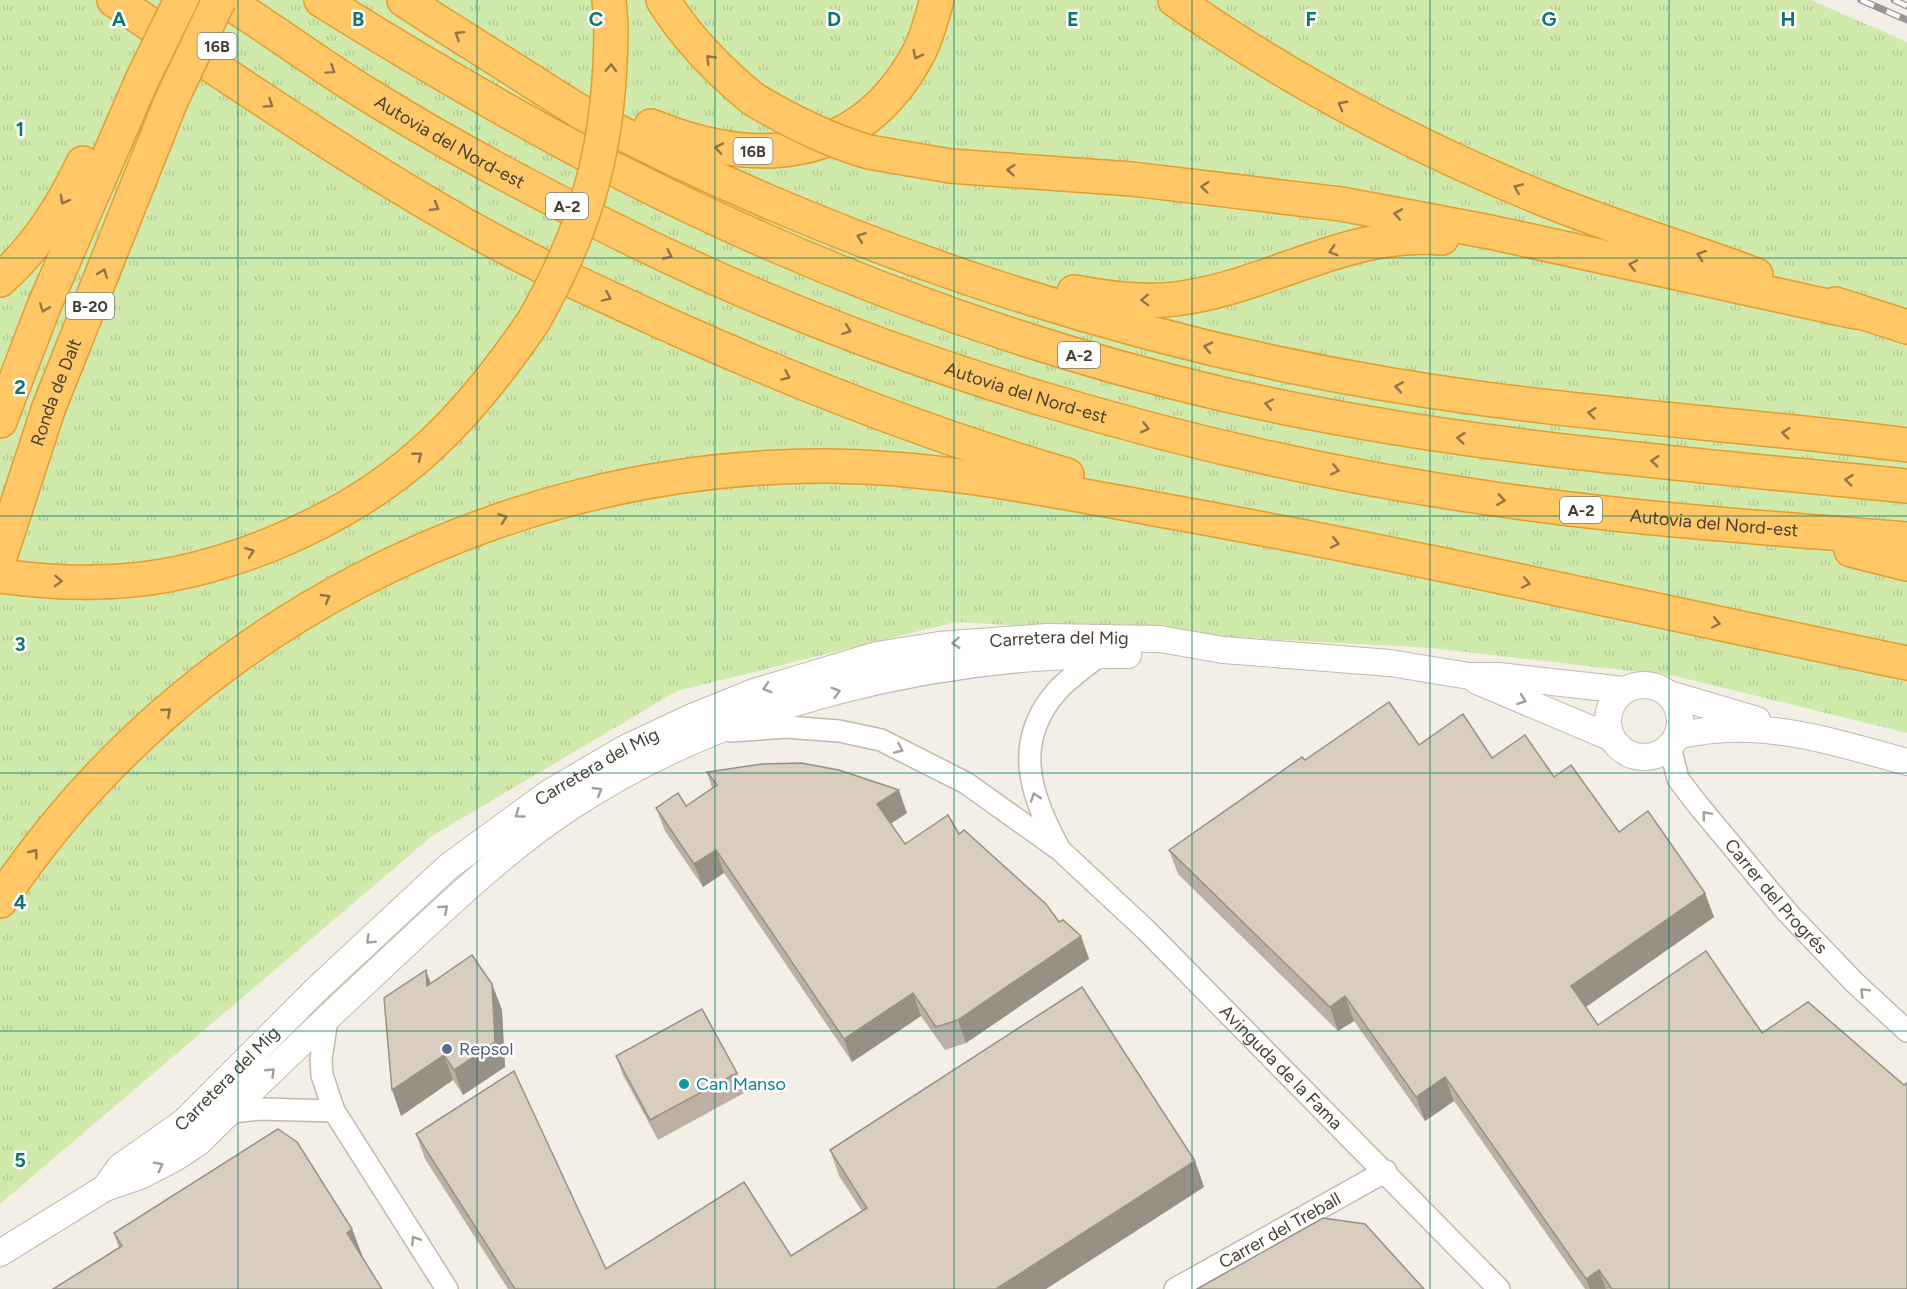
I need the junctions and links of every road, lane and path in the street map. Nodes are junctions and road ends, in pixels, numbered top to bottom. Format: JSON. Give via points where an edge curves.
{"nodes":[{"id":1,"x":114,"y":0,"type":"edge"},
{"id":2,"x":124,"y":0,"type":"edge"},
{"id":3,"x":160,"y":0,"type":"edge"},
{"id":4,"x":181,"y":0,"type":"edge"},
{"id":5,"x":219,"y":0,"type":"edge"},
{"id":6,"x":321,"y":0,"type":"edge"},
{"id":7,"x":404,"y":0,"type":"edge"},
{"id":8,"x":663,"y":0,"type":"edge"},
{"id":9,"x":937,"y":0,"type":"edge"},
{"id":10,"x":1174,"y":0,"type":"edge"},
{"id":11,"x":238,"y":5,"type":"edge"},
{"id":12,"x":610,"y":12,"type":"edge"},
{"id":13,"x":508,"y":66,"type":"junction"},
{"id":14,"x":220,"y":72,"type":"junction"},
{"id":15,"x":134,"y":76,"type":"junction"},
{"id":16,"x":175,"y":107,"type":"junction"},
{"id":17,"x":1578,"y":254,"type":"junction"},
{"id":18,"x":916,"y":258,"type":"junction"},
{"id":19,"x":0,"y":280,"type":"edge"},
{"id":20,"x":1855,"y":312,"type":"junction"},
{"id":21,"x":1907,"y":327,"type":"edge"},
{"id":22,"x":0,"y":420,"type":"edge"},
{"id":23,"x":1907,"y":445,"type":"edge"},
{"id":24,"x":1907,"y":486,"type":"edge"},
{"id":25,"x":1762,"y":527,"type":"junction"},
{"id":26,"x":1277,"y":531,"type":"junction"},
{"id":27,"x":1907,"y":539,"type":"edge"},
{"id":28,"x":0,"y":557,"type":"edge"},
{"id":29,"x":1907,"y":564,"type":"edge"},
{"id":30,"x":0,"y":576,"type":"edge"},
{"id":31,"x":1224,"y":650,"type":"junction"},
{"id":32,"x":1100,"y":655,"type":"junction"},
{"id":33,"x":1907,"y":663,"type":"edge"},
{"id":34,"x":1469,"y":676,"type":"junction"},
{"id":35,"x":1624,"y":690,"type":"junction"},
{"id":36,"x":1670,"y":694,"type":"junction"},
{"id":37,"x":718,"y":732,"type":"junction"},
{"id":38,"x":1800,"y":734,"type":"junction"},
{"id":39,"x":1612,"y":738,"type":"junction"},
{"id":40,"x":1674,"y":741,"type":"junction"},
{"id":41,"x":1907,"y":762,"type":"edge"},
{"id":42,"x":1060,"y":850,"type":"junction"},
{"id":43,"x":0,"y":901,"type":"edge"},
{"id":44,"x":327,"y":1019,"type":"junction"},
{"id":45,"x":1907,"y":1031,"type":"edge"},
{"id":46,"x":334,"y":1110,"type":"junction"},
{"id":47,"x":229,"y":1112,"type":"junction"},
{"id":48,"x":184,"y":1122,"type":"junction"},
{"id":49,"x":1386,"y":1172,"type":"junction"},
{"id":50,"x":105,"y":1188,"type":"junction"},
{"id":51,"x":0,"y":1253,"type":"edge"},
{"id":52,"x":447,"y":1289,"type":"edge"},
{"id":53,"x":1175,"y":1289,"type":"edge"},
{"id":54,"x":1499,"y":1289,"type":"edge"}],
"edges":[{"from":1,"to":14,"type":"highway"},
{"from":2,"to":14,"type":"highway"},
{"from":3,"to":15,"type":"highway"},
{"from":4,"to":15,"type":"highway","number":"B-20","bridge":true},
{"from":5,"to":16,"type":"highway","number":"B-20","bridge":true},
{"from":24,"to":6,"type":"highway","number":"A-2","one_way":true,"via":[[1587,454],[1433,434],[1221,394],[1031,341],[826,267],[628,176],[512,114]]},
{"from":13,"to":7,"type":"highway","one_way":true},
{"from":17,"to":8,"type":"highway","one_way":true,"bridge":true,"via":[[1490,232],[1341,204],[1132,179],[950,166],[869,152],[809,130],[753,99],[704,54]]},
{"from":9,"to":13,"type":"highway","number":"16B","one_way":true,"via":[[918,54],[881,105],[854,128],[824,143],[788,151],[722,149],[690,141]]},
{"from":20,"to":10,"type":"highway","one_way":true,"via":[[1472,169],[1322,94]]},
{"from":11,"to":16,"type":"highway","number":"16B"},
{"from":11,"to":25,"type":"highway","name":"Autovia del Nord-est","number":"A-2","one_way":true,"via":[[372,98],[606,226],[705,273],[922,359],[1129,424],[1402,484],[1628,516]]},
{"from":30,"to":12,"type":"highway","one_way":true,"bridge":true,"via":[[97,582],[166,574],[221,562],[283,539],[344,509],[391,479],[432,445],[498,373],[533,322],[572,248],[599,162],[611,72]]},
{"from":18,"to":13,"type":"highway","one_way":true,"via":[[736,188],[582,113]]},
{"from":14,"to":26,"type":"highway","one_way":true,"via":[[305,129],[484,235],[579,285],[765,367],[998,455],[1125,493]]},
{"from":15,"to":19,"type":"highway","one_way":true,"via":[[50,226],[25,258]]},
{"from":15,"to":22,"type":"highway","number":"B-20","one_way":true},
{"from":28,"to":16,"type":"highway","name":"Ronda de Dalt","number":"B-20","one_way":true,"via":[[49,407]]},
{"from":17,"to":18,"type":"highway","one_way":true,"via":[[1489,242],[1400,238],[1335,250],[1216,290],[1175,299],[1135,300],[1043,287]]},
{"from":20,"to":17,"type":"highway","one_way":true},
{"from":23,"to":18,"type":"highway","one_way":true,"via":[[1579,412],[1377,383],[1193,343],[1008,290]]},
{"from":20,"to":21,"type":"highway"},
{"from":25,"to":27,"type":"highway","name":"Autovia del Nord-est","number":"A-2"},
{"from":25,"to":29,"type":"highway"},
{"from":26,"to":33,"type":"highway","one_way":true},
{"from":43,"to":26,"type":"highway","one_way":true,"via":[[39,846],[98,779],[161,717],[226,664],[305,610],[380,569],[452,536],[530,509],[692,474],[859,466],[983,479]]},
{"from":31,"to":32,"type":"street","name":"Carretera del Mig"},
{"from":31,"to":34,"type":"street","name":"Carretera del Mig","via":[[1390,663]]},
{"from":31,"to":48,"type":"street","name":"Carretera del Mig","one_way":true,"via":[[1160,639],[1070,637],[939,645],[877,655],[754,692],[692,717],[624,749],[549,793],[449,866]]},
{"from":37,"to":32,"type":"street","name":"Carretera del Mig","one_way":true,"via":[[773,711],[875,682],[966,666]]},
{"from":42,"to":32,"type":"street","one_way":true,"via":[[1042,817],[1032,786],[1029,756],[1034,728],[1059,689]]},
{"from":34,"to":35,"type":"street","name":"Carretera del Mig"},
{"from":34,"to":39,"type":"street","name":"Carretera del Mig","one_way":true},
{"from":35,"to":36,"type":"street","via":[[1647,684]]},
{"from":35,"to":39,"type":"street","via":[[1608,712]]},
{"from":36,"to":38,"type":"street"},
{"from":36,"to":40,"type":"street","via":[[1681,719]]},
{"from":37,"to":42,"type":"street","one_way":true,"via":[[786,727],[839,731],[881,740],[966,783]]},
{"from":44,"to":37,"type":"street","name":"Carretera del Mig","one_way":true,"via":[[489,869],[562,813],[623,776]]},
{"from":38,"to":40,"type":"street","via":[[1729,727]]},
{"from":38,"to":41,"type":"street"},
{"from":39,"to":40,"type":"street","via":[[1628,754],[1639,757],[1661,753]]},
{"from":45,"to":40,"type":"street","name":"Carrer del Progrés","one_way":true,"via":[[1787,912],[1698,805],[1678,779]]},
{"from":42,"to":49,"type":"street","name":"Avinguda de la Fama","via":[[1146,930]]},
{"from":44,"to":46,"type":"street","via":[[322,1075]]},
{"from":47,"to":44,"type":"street","name":"Carretera del Mig","one_way":true},
{"from":46,"to":47,"type":"street","via":[[261,1108]]},
{"from":52,"to":46,"type":"street","one_way":true},
{"from":47,"to":48,"type":"street"},
{"from":50,"to":47,"type":"street","name":"Carretera del Mig","one_way":true,"via":[[175,1158],[199,1142]]},
{"from":48,"to":50,"type":"street","name":"Carretera del Mig","via":[[120,1167]]},
{"from":49,"to":53,"type":"street","name":"Carrer del Treball"},
{"from":49,"to":54,"type":"street","name":"Avinguda de la Fama"},
{"from":50,"to":51,"type":"street","name":"Carretera del Mig"}]}
